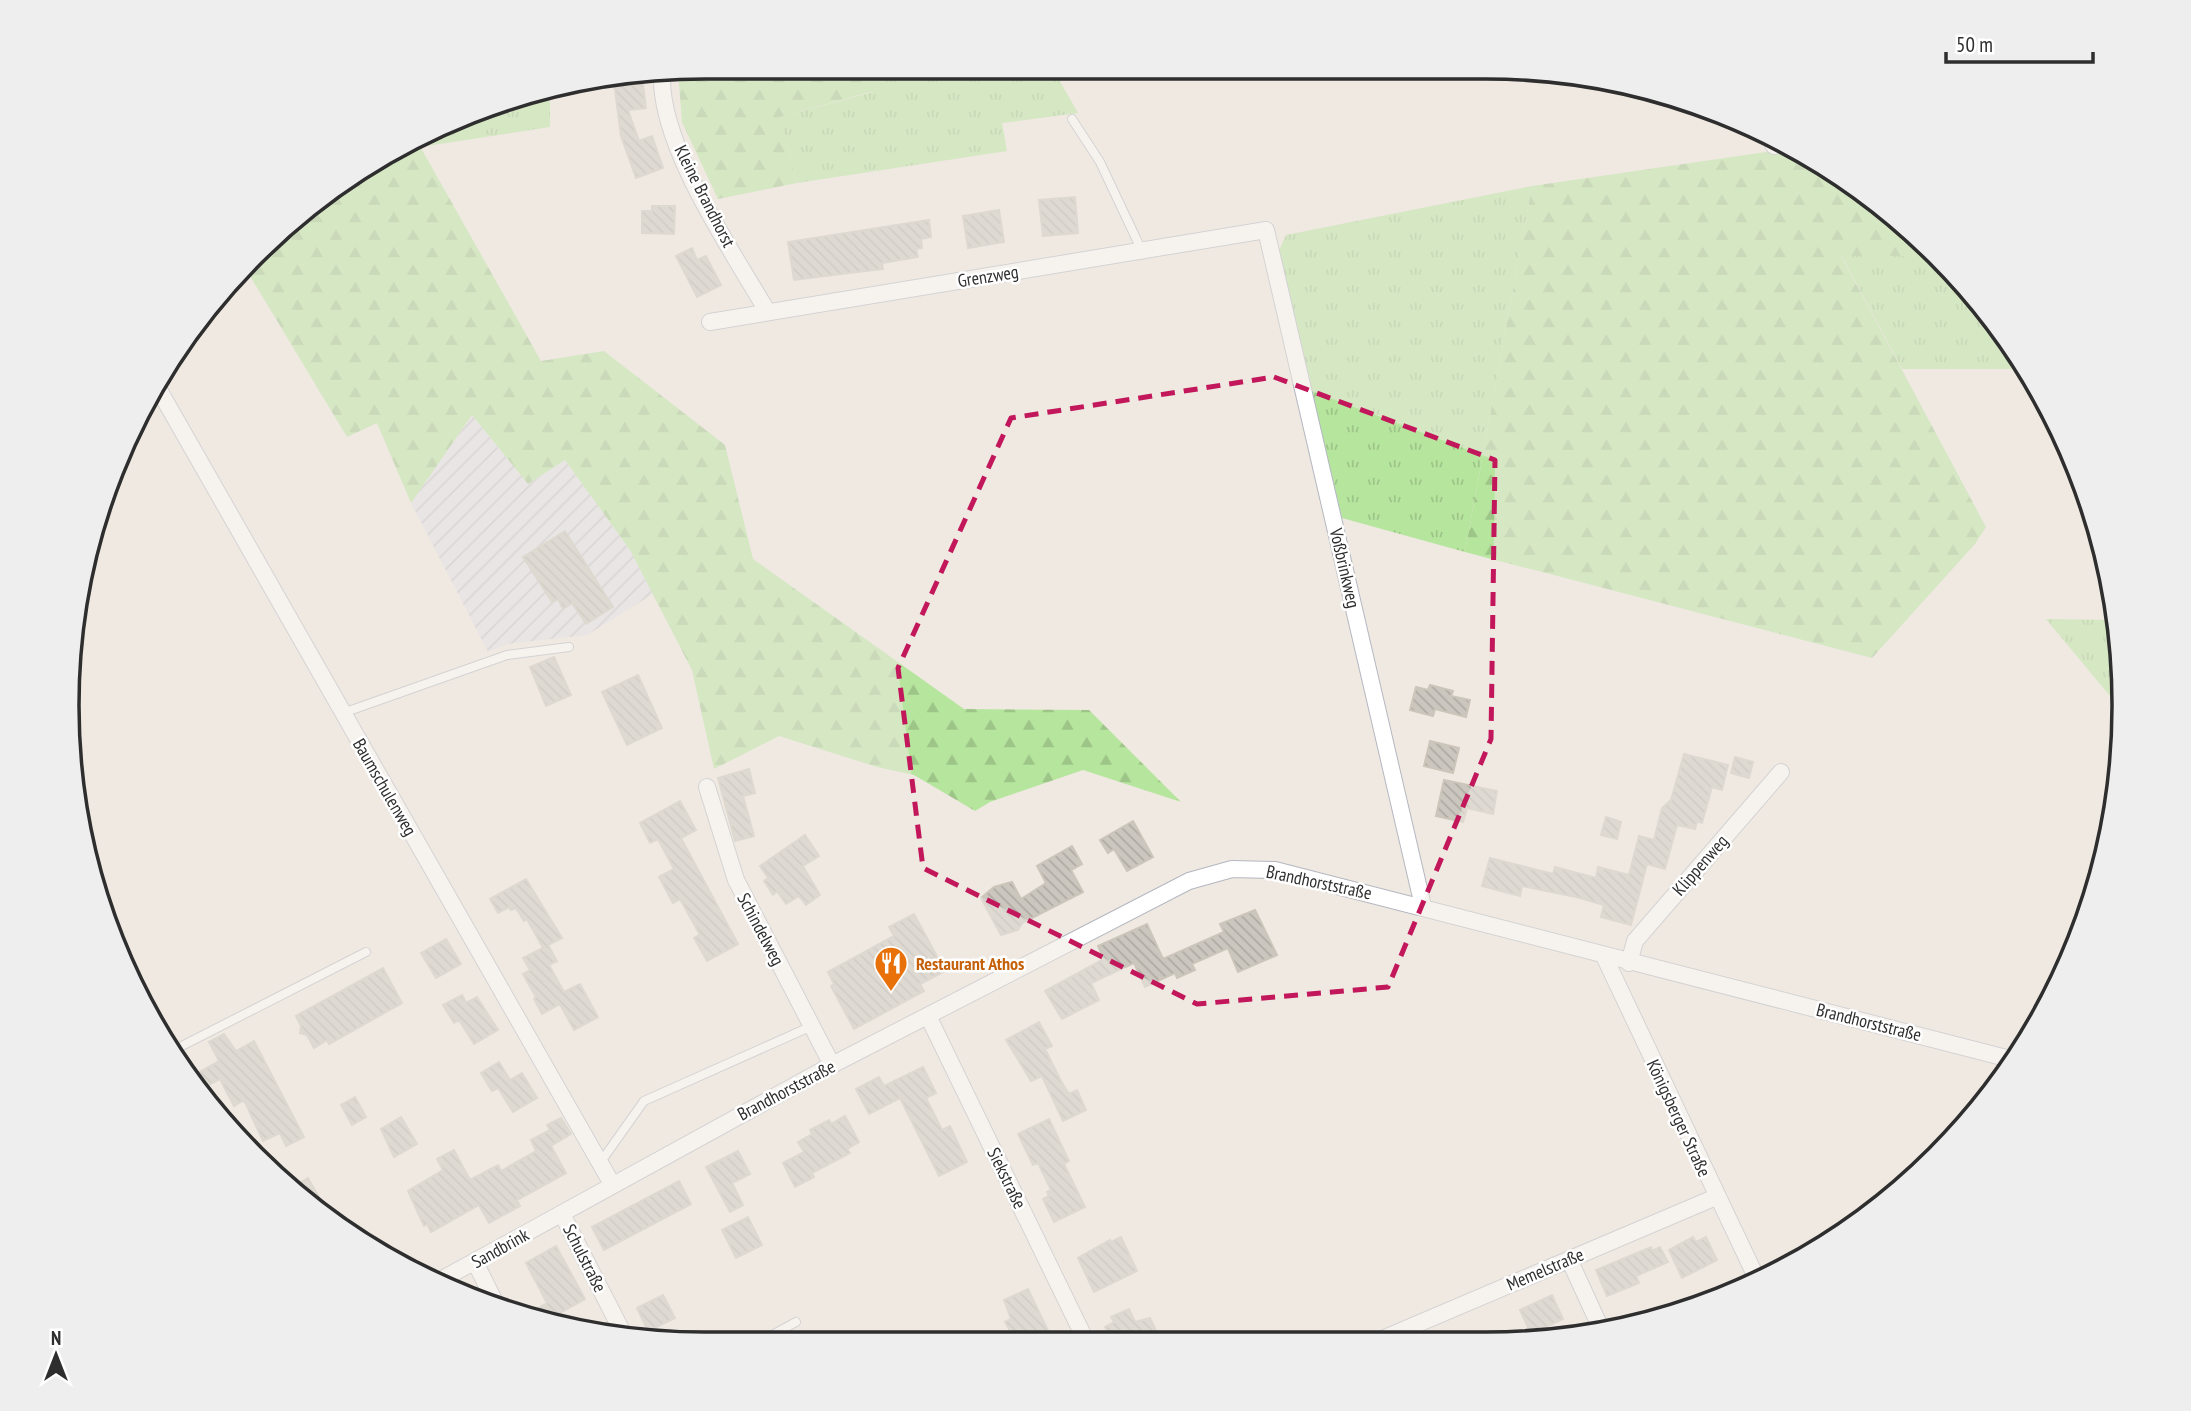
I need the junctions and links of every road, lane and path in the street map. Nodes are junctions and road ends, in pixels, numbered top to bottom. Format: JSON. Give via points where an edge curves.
{"nodes":[{"id":1,"x":662,"y":80,"type":"edge"},
{"id":2,"x":1072,"y":119,"type":"dead end"},
{"id":3,"x":1266,"y":230,"type":"joint"},
{"id":4,"x":1142,"y":251,"type":"junction"},
{"id":5,"x":767,"y":311,"type":"junction"},
{"id":6,"x":710,"y":322,"type":"dead end"},
{"id":7,"x":162,"y":395,"type":"edge"},
{"id":8,"x":569,"y":647,"type":"dead end"},
{"id":9,"x":343,"y":713,"type":"junction"},
{"id":10,"x":1781,"y":772,"type":"dead end"},
{"id":11,"x":707,"y":787,"type":"dead end"},
{"id":12,"x":1423,"y":906,"type":"junction"},
{"id":13,"x":366,"y":952,"type":"dead end"},
{"id":14,"x":1604,"y":956,"type":"junction"},
{"id":15,"x":1629,"y":963,"type":"junction"},
{"id":16,"x":928,"y":1016,"type":"junction"},
{"id":17,"x":812,"y":1026,"type":"junction"},
{"id":18,"x":180,"y":1047,"type":"edge"},
{"id":19,"x":2004,"y":1058,"type":"edge"},
{"id":20,"x":832,"y":1065,"type":"junction"},
{"id":21,"x":600,"y":1163,"type":"junction"},
{"id":22,"x":612,"y":1184,"type":"junction"},
{"id":23,"x":1716,"y":1197,"type":"junction"},
{"id":24,"x":562,"y":1214,"type":"junction"},
{"id":25,"x":1569,"y":1259,"type":"junction"},
{"id":26,"x":475,"y":1262,"type":"junction"},
{"id":27,"x":1754,"y":1272,"type":"edge"},
{"id":28,"x":448,"y":1277,"type":"edge"},
{"id":29,"x":491,"y":1294,"type":"edge"},
{"id":30,"x":796,"y":1322,"type":"dead end"},
{"id":31,"x":1598,"y":1322,"type":"edge"},
{"id":32,"x":619,"y":1326,"type":"edge"},
{"id":33,"x":778,"y":1332,"type":"edge"},
{"id":34,"x":1082,"y":1332,"type":"edge"},
{"id":35,"x":1399,"y":1332,"type":"edge"}],
"edges":[{"from":1,"to":5,"type":"street","name":"Kleine Brandhorst","via":[[671,128],[704,201]]},
{"from":2,"to":4,"type":"lane","via":[[1100,162]]},
{"from":3,"to":4,"type":"street","name":"Grenzweg"},
{"from":3,"to":12,"type":"street","name":"Voßbrinkweg"},
{"from":4,"to":5,"type":"street","name":"Grenzweg"},
{"from":5,"to":6,"type":"street","name":"Grenzweg"},
{"from":7,"to":9,"type":"street","name":"Baumschulenweg"},
{"from":8,"to":9,"type":"lane","via":[[506,655]]},
{"from":9,"to":21,"type":"street","name":"Baumschulenweg"},
{"from":10,"to":15,"type":"street","name":"Klippenweg","via":[[1635,941]]},
{"from":11,"to":17,"type":"street","name":"Schindelweg","via":[[736,880]]},
{"from":12,"to":14,"type":"street","name":"Brandhorststraße"},
{"from":12,"to":16,"type":"street","name":"Brandhorststraße","via":[[1275,870],[1232,869],[1189,881]]},
{"from":13,"to":18,"type":"lane"},
{"from":14,"to":15,"type":"street","name":"Brandhorststraße"},
{"from":14,"to":23,"type":"street","name":"Königsberger Straße"},
{"from":15,"to":19,"type":"street","name":"Brandhorststraße"},
{"from":16,"to":20,"type":"street","name":"Brandhorststraße"},
{"from":16,"to":34,"type":"street","name":"Siekstraße"},
{"from":17,"to":20,"type":"street","name":"Schindelweg"},
{"from":17,"to":21,"type":"lane","via":[[644,1101]]},
{"from":20,"to":22,"type":"street","name":"Brandhorststraße"},
{"from":21,"to":22,"type":"street","name":"Baumschulenweg"},
{"from":22,"to":24,"type":"street","name":"Brandhorststraße"},
{"from":23,"to":25,"type":"street","name":"Memelstraße"},
{"from":23,"to":27,"type":"street","name":"Königsberger Straße"},
{"from":24,"to":26,"type":"street","name":"Sandbrink"},
{"from":24,"to":32,"type":"street","name":"Schulstraße"},
{"from":25,"to":31,"type":"street"},
{"from":25,"to":35,"type":"street","name":"Memelstraße"},
{"from":26,"to":28,"type":"street","name":"Sandbrink"},
{"from":26,"to":29,"type":"street"},
{"from":30,"to":33,"type":"lane"}]}
